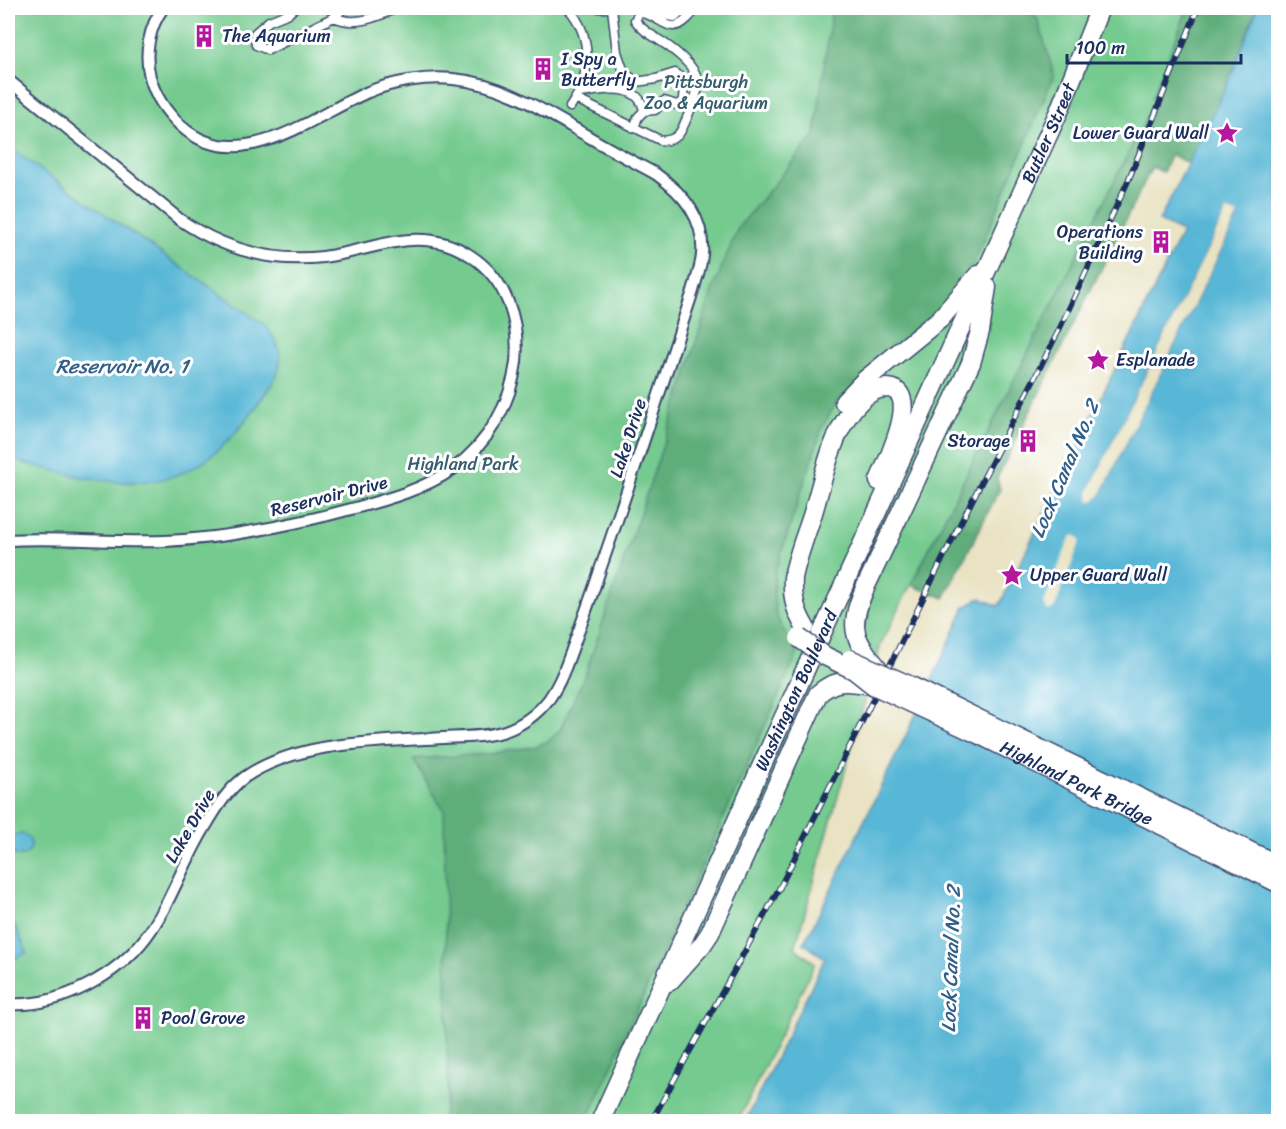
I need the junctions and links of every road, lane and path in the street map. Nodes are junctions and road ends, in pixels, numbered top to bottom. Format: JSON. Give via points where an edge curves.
{"nodes":[{"id":1,"x":163,"y":8,"type":"edge"},
{"id":2,"x":294,"y":8,"type":"edge"},
{"id":3,"x":344,"y":8,"type":"edge"},
{"id":4,"x":397,"y":8,"type":"edge"},
{"id":5,"x":568,"y":8,"type":"edge"},
{"id":6,"x":599,"y":8,"type":"edge"},
{"id":7,"x":657,"y":8,"type":"edge"},
{"id":8,"x":696,"y":8,"type":"edge"},
{"id":9,"x":1100,"y":8,"type":"edge"},
{"id":10,"x":685,"y":12,"type":"edge"},
{"id":11,"x":334,"y":16,"type":"junction"},
{"id":12,"x":8,"y":80,"type":"edge"},
{"id":13,"x":575,"y":99,"type":"junction"},
{"id":14,"x":644,"y":111,"type":"junction"},
{"id":15,"x":634,"y":128,"type":"junction"},
{"id":16,"x":993,"y":258,"type":"junction"},
{"id":17,"x":8,"y":540,"type":"edge"},
{"id":18,"x":807,"y":637,"type":"junction"},
{"id":19,"x":877,"y":678,"type":"junction"},
{"id":20,"x":1278,"y":865,"type":"edge"},
{"id":21,"x":1278,"y":883,"type":"edge"},
{"id":22,"x":654,"y":1003,"type":"junction"},
{"id":23,"x":8,"y":1004,"type":"edge"},
{"id":24,"x":600,"y":1122,"type":"edge"}],
"edges":[{"from":1,"to":23,"type":"street","name":"Lake Drive","via":[[154,24],[148,51],[152,85],[170,116],[199,138],[226,146],[262,142],[383,87],[423,79],[468,81],[521,99],[673,186],[699,223],[702,254],[593,591],[563,675],[548,701],[530,717],[503,731],[352,744],[294,756],[257,770],[217,807],[160,918],[117,968],[59,997]]},
{"from":2,"to":11,"type":"street","via":[[255,33],[256,45],[268,50]]},
{"from":3,"to":11,"type":"street"},
{"from":4,"to":11,"type":"street","via":[[365,21],[344,21]]},
{"from":5,"to":13,"type":"street","via":[[585,36],[588,57]]},
{"from":6,"to":14,"type":"street","via":[[612,8],[616,52],[624,72],[636,82],[675,73],[684,80],[683,101],[676,105],[664,101],[655,110]]},
{"from":7,"to":10,"type":"street","via":[[674,17]]},
{"from":8,"to":10,"type":"street"},
{"from":9,"to":16,"type":"highway","name":"Butler Street"},
{"from":10,"to":15,"type":"street","via":[[682,25],[674,27],[647,12],[639,13],[635,20],[695,71],[698,83],[694,101],[680,135],[662,141]]},
{"from":12,"to":17,"type":"street","name":"Reservoir Drive","via":[[179,219],[229,247],[293,259],[325,257],[410,240],[442,244],[464,252],[485,267],[504,292],[514,323],[517,354],[508,396],[488,435],[446,474],[401,494],[288,525],[196,538],[137,542]]},
{"from":13,"to":14,"type":"street","via":[[613,88],[630,91],[643,104]]},
{"from":13,"to":15,"type":"street"},
{"from":14,"to":15,"type":"street"},
{"from":16,"to":18,"type":"highway","name":"Washington Boulevard"},
{"from":16,"to":18,"type":"highway","via":[[940,319],[857,387],[831,424],[782,577],[785,616]]},
{"from":16,"to":19,"type":"highway","via":[[971,363],[857,610],[855,635]]},
{"from":18,"to":18,"type":"highway","via":[[795,609],[794,572],[836,441],[846,419],[864,397],[881,389],[894,390],[904,406],[901,423]]},
{"from":18,"to":19,"type":"highway","bridge":true},
{"from":18,"to":22,"type":"highway","name":"Washington Boulevard"},
{"from":19,"to":20,"type":"highway","name":"Highland Park Bridge","bridge":true},
{"from":19,"to":21,"type":"highway","name":"Highland Park Bridge","bridge":true,"via":[[978,734]]},
{"from":19,"to":22,"type":"highway","via":[[834,683],[818,694],[710,933]]},
{"from":22,"to":24,"type":"highway","name":"Washington Boulevard"}]}
